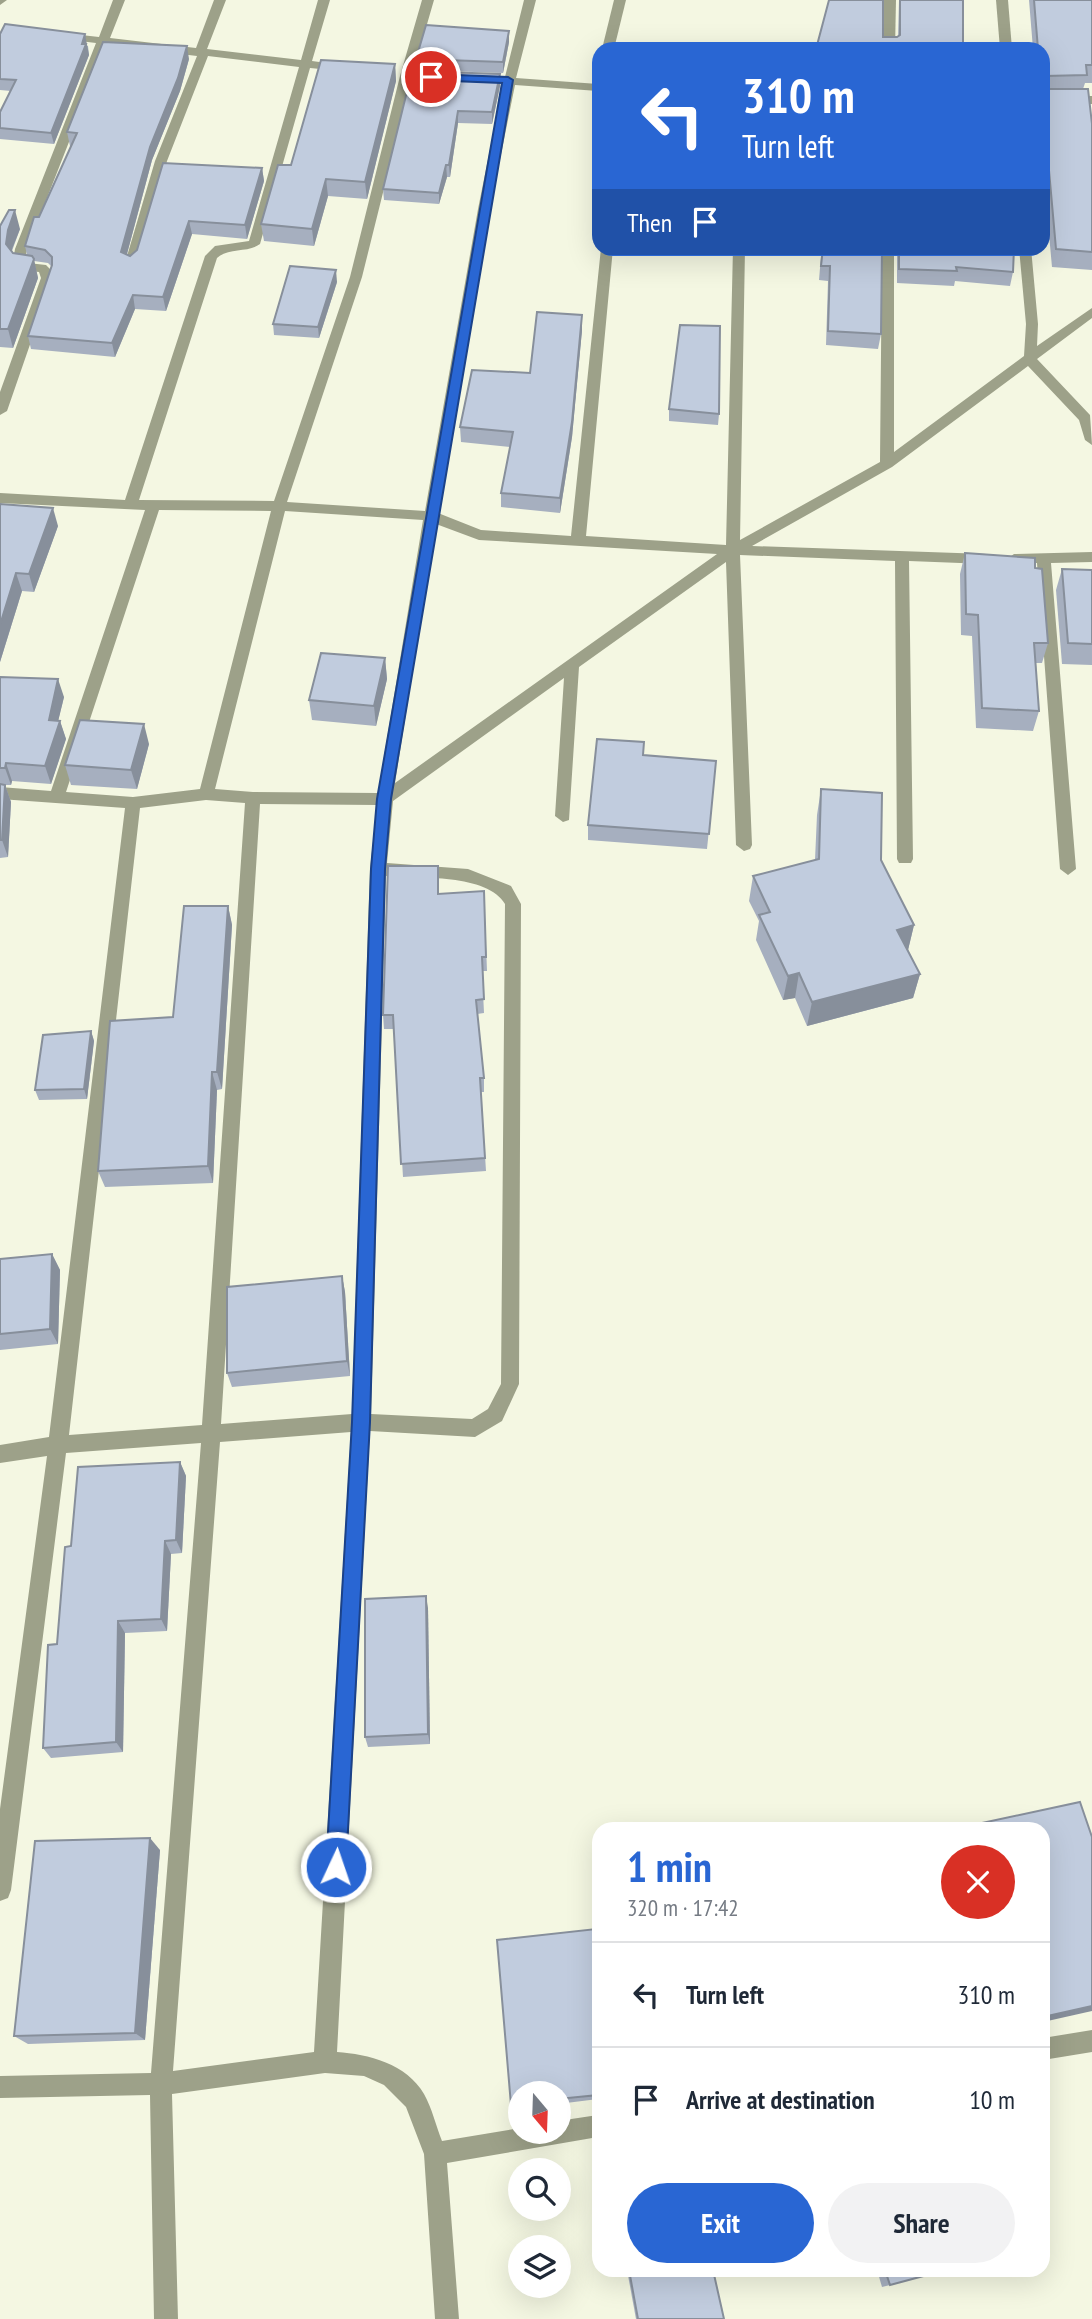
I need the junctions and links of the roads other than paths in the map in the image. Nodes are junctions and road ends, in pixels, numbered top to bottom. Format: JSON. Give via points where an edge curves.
{"nodes":[{"id":1,"x":119,"y":0,"type":"edge"},
{"id":2,"x":220,"y":0,"type":"edge"},
{"id":3,"x":324,"y":0,"type":"edge"},
{"id":4,"x":428,"y":0,"type":"edge"},
{"id":5,"x":530,"y":0,"type":"edge"},
{"id":6,"x":620,"y":0,"type":"edge"},
{"id":7,"x":890,"y":0,"type":"edge"},
{"id":8,"x":1002,"y":0,"type":"edge"},
{"id":9,"x":52,"y":35,"type":"edge"},
{"id":10,"x":103,"y":41,"type":"junction"},
{"id":11,"x":610,"y":42,"type":"edge"},
{"id":12,"x":890,"y":42,"type":"edge"},
{"id":13,"x":1005,"y":42,"type":"edge"},
{"id":14,"x":202,"y":53,"type":"junction"},
{"id":15,"x":306,"y":63,"type":"junction"},
{"id":16,"x":356,"y":70,"type":"edge"},
{"id":17,"x":482,"y":79,"type":"edge"},
{"id":18,"x":508,"y":80,"type":"junction"},
{"id":19,"x":592,"y":87,"type":"edge"},
{"id":20,"x":1050,"y":100,"type":"edge"},
{"id":21,"x":1092,"y":100,"type":"edge"},
{"id":22,"x":606,"y":256,"type":"edge"},
{"id":23,"x":739,"y":256,"type":"edge"},
{"id":24,"x":888,"y":256,"type":"edge"},
{"id":25,"x":1026,"y":256,"type":"edge"},
{"id":26,"x":131,"y":263,"type":"edge"},
{"id":27,"x":1092,"y":312,"type":"edge"},
{"id":28,"x":1030,"y":360,"type":"junction"},
{"id":29,"x":0,"y":411,"type":"edge"},
{"id":30,"x":1092,"y":440,"type":"edge"},
{"id":31,"x":887,"y":464,"type":"junction"},
{"id":32,"x":0,"y":498,"type":"edge"},
{"id":33,"x":130,"y":505,"type":"junction"},
{"id":34,"x":153,"y":506,"type":"junction"},
{"id":35,"x":279,"y":506,"type":"junction"},
{"id":36,"x":431,"y":516,"type":"junction"},
{"id":37,"x":578,"y":541,"type":"junction"},
{"id":38,"x":733,"y":550,"type":"junction"},
{"id":39,"x":1092,"y":557,"type":"edge"},
{"id":40,"x":902,"y":558,"type":"junction"},
{"id":41,"x":1044,"y":560,"type":"junction"},
{"id":42,"x":572,"y":666,"type":"junction"},
{"id":43,"x":0,"y":793,"type":"edge"},
{"id":44,"x":206,"y":794,"type":"junction"},
{"id":45,"x":57,"y":796,"type":"junction"},
{"id":46,"x":253,"y":798,"type":"junction"},
{"id":47,"x":384,"y":799,"type":"junction"},
{"id":48,"x":133,"y":803,"type":"junction"},
{"id":49,"x":563,"y":816,"type":"dead end"},
{"id":50,"x":744,"y":845,"type":"dead end"},
{"id":51,"x":905,"y":859,"type":"dead end"},
{"id":52,"x":378,"y":869,"type":"junction"},
{"id":53,"x":1068,"y":869,"type":"dead end"},
{"id":54,"x":361,"y":1422,"type":"junction"},
{"id":55,"x":211,"y":1435,"type":"junction"},
{"id":56,"x":58,"y":1445,"type":"junction"},
{"id":57,"x":0,"y":1454,"type":"edge"},
{"id":58,"x":0,"y":1891,"type":"edge"},
{"id":59,"x":1092,"y":2041,"type":"edge"},
{"id":60,"x":1050,"y":2048,"type":"edge"},
{"id":61,"x":325,"y":2063,"type":"junction"},
{"id":62,"x":161,"y":2084,"type":"junction"},
{"id":63,"x":0,"y":2087,"type":"edge"},
{"id":64,"x":592,"y":2127,"type":"edge"},
{"id":65,"x":435,"y":2154,"type":"junction"},
{"id":66,"x":166,"y":2319,"type":"edge"},
{"id":67,"x":447,"y":2319,"type":"edge"}],
"edges":[{"from":1,"to":10,"type":"street"},
{"from":2,"to":14,"type":"street"},
{"from":3,"to":15,"type":"street"},
{"from":4,"to":35,"type":"street","via":[[356,277]]},
{"from":5,"to":18,"type":"street"},
{"from":6,"to":11,"type":"street"},
{"from":7,"to":12,"type":"street"},
{"from":8,"to":13,"type":"street"},
{"from":9,"to":10,"type":"street"},
{"from":10,"to":14,"type":"street"},
{"from":10,"to":29,"type":"street","via":[[21,249],[19,261],[24,267],[42,268],[47,278]]},
{"from":14,"to":15,"type":"street"},
{"from":14,"to":26,"type":"street","via":[[161,161]]},
{"from":15,"to":16,"type":"street"},
{"from":15,"to":33,"type":"street","via":[[254,244],[219,249],[211,256]]},
{"from":17,"to":18,"type":"street"},
{"from":18,"to":19,"type":"street"},
{"from":18,"to":36,"type":"street"},
{"from":20,"to":21,"type":"street"},
{"from":22,"to":37,"type":"street"},
{"from":23,"to":38,"type":"street"},
{"from":24,"to":31,"type":"street"},
{"from":25,"to":28,"type":"street"},
{"from":27,"to":28,"type":"street"},
{"from":28,"to":30,"type":"street","via":[[1085,418]]},
{"from":28,"to":31,"type":"street"},
{"from":31,"to":38,"type":"street"},
{"from":32,"to":33,"type":"street"},
{"from":33,"to":34,"type":"street"},
{"from":34,"to":35,"type":"street"},
{"from":34,"to":45,"type":"street"},
{"from":35,"to":36,"type":"street"},
{"from":35,"to":44,"type":"street"},
{"from":36,"to":37,"type":"street","via":[[479,535]]},
{"from":36,"to":47,"type":"street"},
{"from":37,"to":38,"type":"street"},
{"from":38,"to":40,"type":"street"},
{"from":38,"to":42,"type":"street"},
{"from":38,"to":50,"type":"street"},
{"from":39,"to":41,"type":"street"},
{"from":40,"to":41,"type":"street"},
{"from":40,"to":51,"type":"street"},
{"from":41,"to":53,"type":"street"},
{"from":42,"to":47,"type":"street"},
{"from":42,"to":49,"type":"street"},
{"from":43,"to":45,"type":"street"},
{"from":44,"to":46,"type":"street"},
{"from":44,"to":48,"type":"street"},
{"from":45,"to":48,"type":"street"},
{"from":46,"to":47,"type":"street"},
{"from":46,"to":55,"type":"street"},
{"from":47,"to":52,"type":"street"},
{"from":48,"to":56,"type":"street"},
{"from":52,"to":54,"type":"street"},
{"from":52,"to":54,"type":"street","via":[[468,875],[505,890],[513,904],[510,1384],[495,1415],[475,1429]]},
{"from":54,"to":55,"type":"street"},
{"from":54,"to":61,"type":"street"},
{"from":55,"to":56,"type":"street"},
{"from":55,"to":62,"type":"street"},
{"from":56,"to":57,"type":"street"},
{"from":56,"to":58,"type":"street"},
{"from":59,"to":60,"type":"street"},
{"from":61,"to":62,"type":"street"},
{"from":61,"to":65,"type":"street","via":[[364,2066],[393,2077],[415,2100]]},
{"from":62,"to":63,"type":"street"},
{"from":62,"to":66,"type":"street"},
{"from":64,"to":65,"type":"street"},
{"from":65,"to":67,"type":"street"}]}
